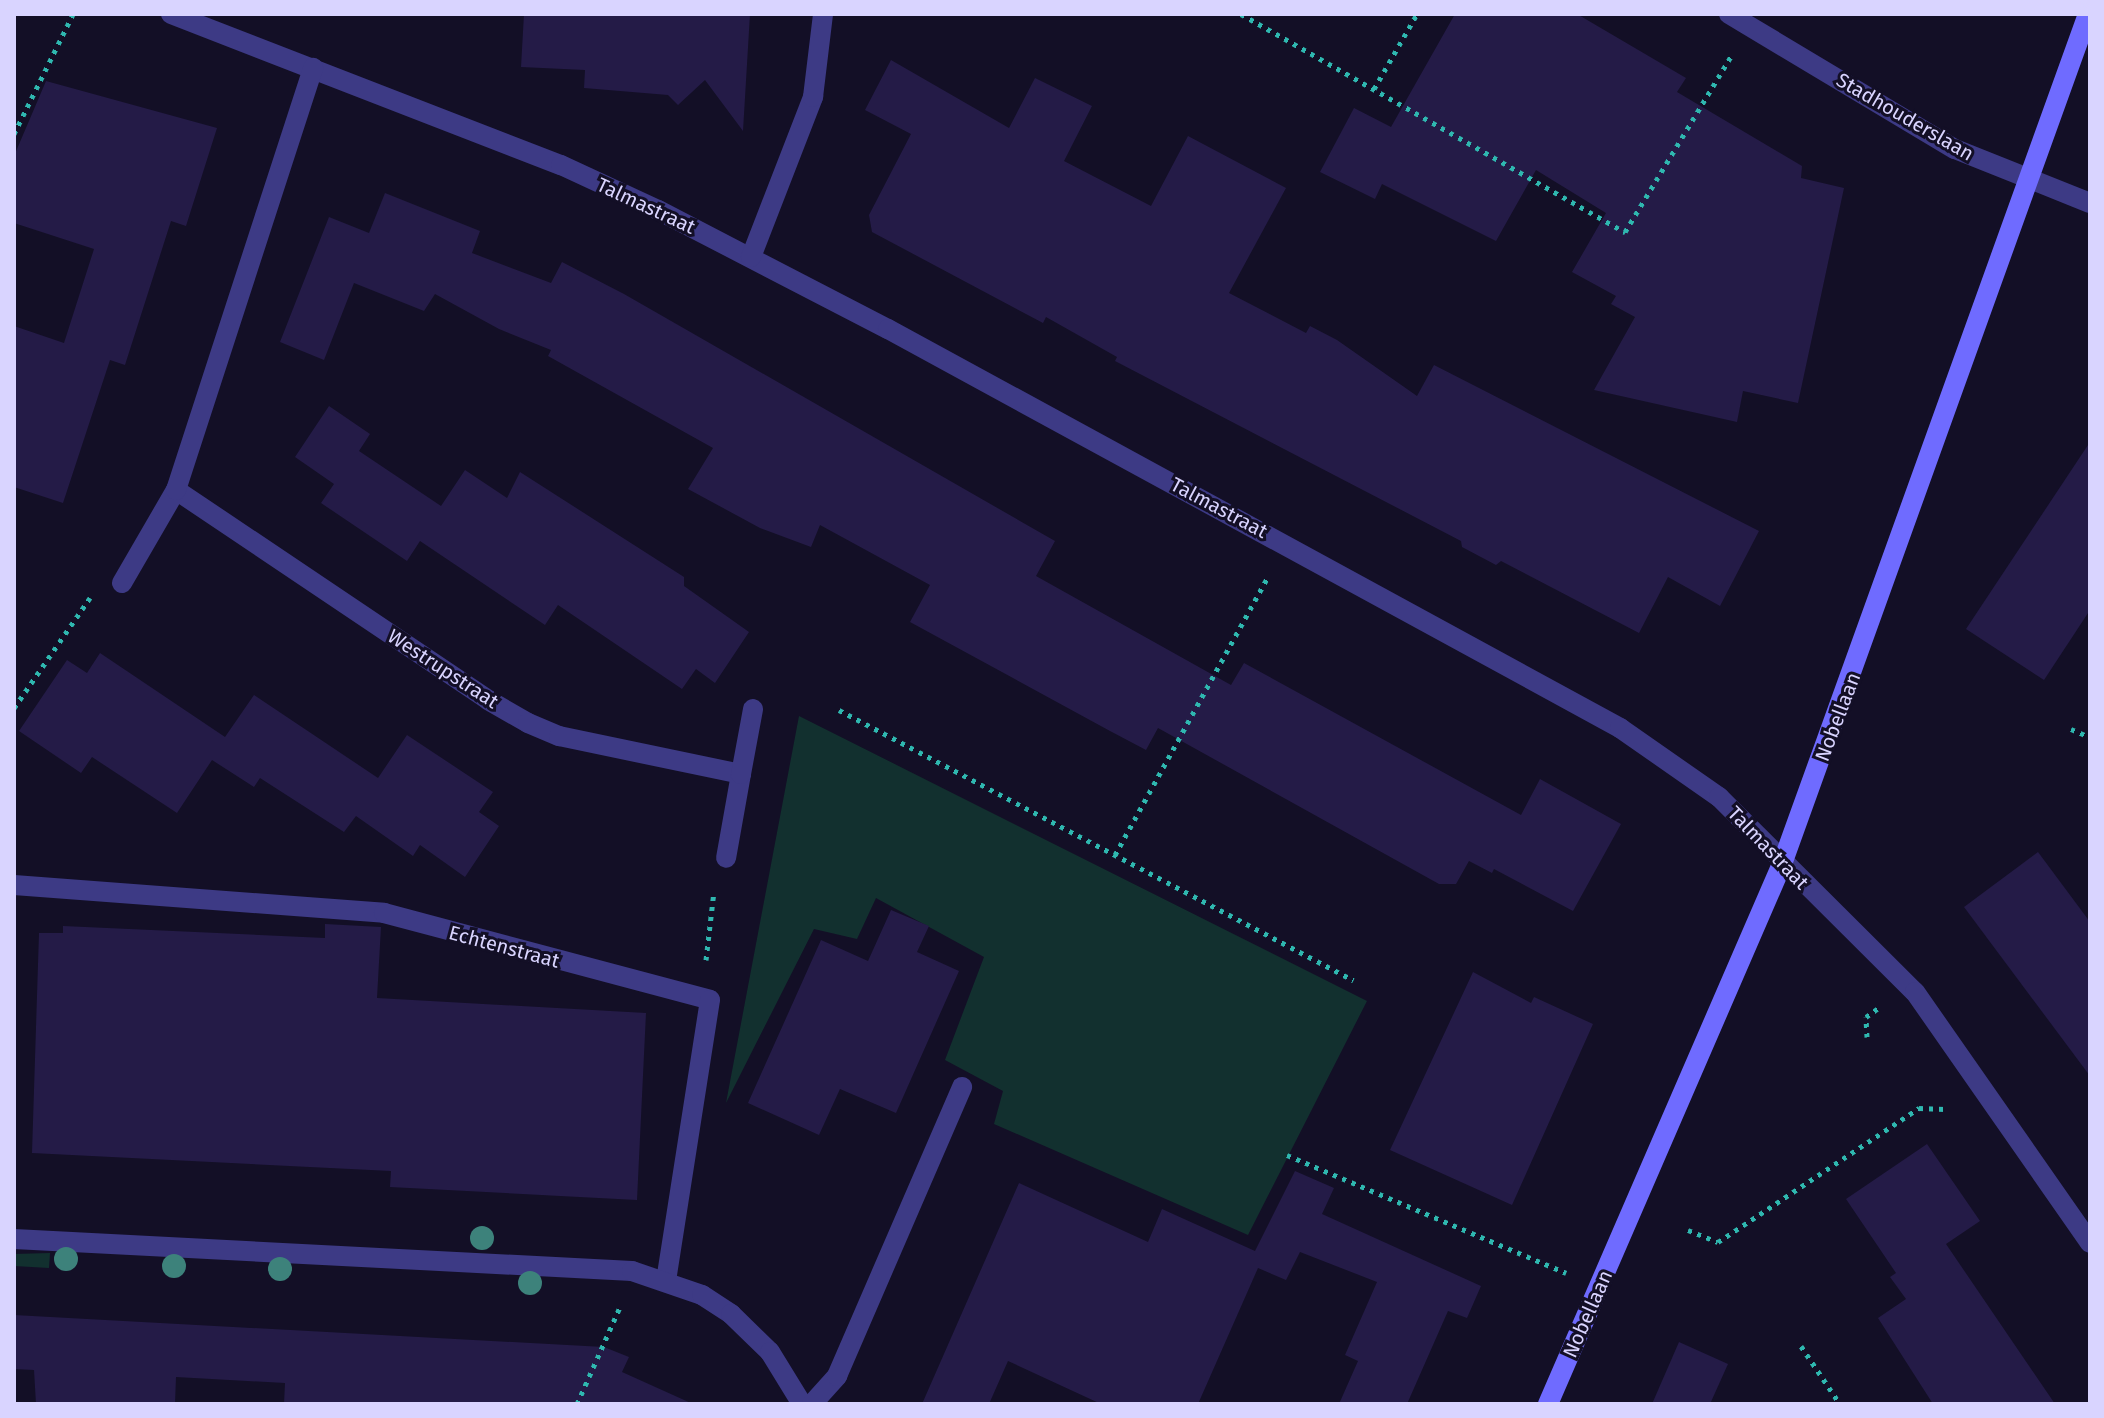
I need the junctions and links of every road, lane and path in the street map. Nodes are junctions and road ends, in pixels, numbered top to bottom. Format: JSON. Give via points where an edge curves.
{"nodes":[{"id":1,"x":73,"y":14,"type":"edge"},
{"id":2,"x":171,"y":14,"type":"edge"},
{"id":3,"x":823,"y":14,"type":"edge"},
{"id":4,"x":1241,"y":14,"type":"edge"},
{"id":5,"x":1417,"y":14,"type":"edge"},
{"id":6,"x":1729,"y":14,"type":"edge"},
{"id":7,"x":2088,"y":14,"type":"edge"},
{"id":8,"x":1749,"y":26,"type":"junction"},
{"id":9,"x":313,"y":68,"type":"junction"},
{"id":10,"x":1374,"y":89,"type":"junction"},
{"id":11,"x":14,"y":134,"type":"edge"},
{"id":12,"x":2032,"y":181,"type":"junction"},
{"id":13,"x":2090,"y":203,"type":"edge"},
{"id":14,"x":751,"y":257,"type":"junction"},
{"id":15,"x":176,"y":490,"type":"junction"},
{"id":16,"x":1286,"y":545,"type":"junction"},
{"id":17,"x":122,"y":583,"type":"joint"},
{"id":18,"x":14,"y":708,"type":"edge"},
{"id":19,"x":753,"y":709,"type":"dead end"},
{"id":20,"x":839,"y":710,"type":"dead end"},
{"id":21,"x":2071,"y":729,"type":"dead end"},
{"id":22,"x":2090,"y":737,"type":"edge"},
{"id":23,"x":741,"y":774,"type":"junction"},
{"id":24,"x":1115,"y":855,"type":"junction"},
{"id":25,"x":726,"y":858,"type":"joint"},
{"id":26,"x":1782,"y":864,"type":"junction"},
{"id":27,"x":14,"y":885,"type":"edge"},
{"id":28,"x":1353,"y":980,"type":"dead end"},
{"id":29,"x":710,"y":1000,"type":"junction"},
{"id":30,"x":1881,"y":1006,"type":"dead end"},
{"id":31,"x":1867,"y":1037,"type":"dead end"},
{"id":32,"x":962,"y":1087,"type":"dead end"},
{"id":33,"x":1945,"y":1109,"type":"dead end"},
{"id":34,"x":1287,"y":1155,"type":"dead end"},
{"id":35,"x":1688,"y":1230,"type":"dead end"},
{"id":36,"x":14,"y":1239,"type":"edge"},
{"id":37,"x":2090,"y":1243,"type":"edge"},
{"id":38,"x":632,"y":1271,"type":"junction"},
{"id":39,"x":666,"y":1281,"type":"junction"},
{"id":40,"x":1600,"y":1288,"type":"junction"},
{"id":41,"x":1801,"y":1346,"type":"dead end"},
{"id":42,"x":577,"y":1404,"type":"edge"},
{"id":43,"x":802,"y":1404,"type":"edge"},
{"id":44,"x":812,"y":1404,"type":"edge"},
{"id":45,"x":1548,"y":1404,"type":"edge"},
{"id":46,"x":1840,"y":1404,"type":"edge"}],
"edges":[{"from":1,"to":11,"type":"path"},
{"from":2,"to":9,"type":"street","name":"Talmastraat"},
{"from":3,"to":14,"type":"street","via":[[813,97]]},
{"from":4,"to":10,"type":"path"},
{"from":5,"to":10,"type":"path"},
{"from":6,"to":8,"type":"street","name":"Stadhouderslaan"},
{"from":7,"to":12,"type":"street","name":"Nobellaan"},
{"from":8,"to":10,"type":"path","via":[[1625,232]]},
{"from":8,"to":12,"type":"street","name":"Stadhouderslaan","via":[[1955,149]]},
{"from":9,"to":14,"type":"street","name":"Talmastraat","via":[[561,165]]},
{"from":9,"to":15,"type":"street"},
{"from":12,"to":13,"type":"street","name":"Stadhouderslaan"},
{"from":12,"to":26,"type":"street","name":"Nobellaan"},
{"from":14,"to":16,"type":"street","name":"Talmastraat"},
{"from":15,"to":17,"type":"street"},
{"from":15,"to":23,"type":"street","name":"Westrupstraat","via":[[528,723],[559,736]]},
{"from":16,"to":24,"type":"path"},
{"from":16,"to":26,"type":"street","name":"Talmastraat","via":[[1620,728],[1719,797]]},
{"from":17,"to":18,"type":"path","via":[[96,589]]},
{"from":19,"to":23,"type":"street"},
{"from":20,"to":24,"type":"path"},
{"from":21,"to":22,"type":"path"},
{"from":23,"to":25,"type":"street"},
{"from":24,"to":28,"type":"path"},
{"from":25,"to":29,"type":"path","via":[[716,874],[705,967]]},
{"from":26,"to":37,"type":"street","name":"Talmastraat","via":[[1915,992]]},
{"from":26,"to":40,"type":"street","name":"Nobellaan"},
{"from":27,"to":29,"type":"street","name":"Echtenstraat","via":[[384,913]]},
{"from":29,"to":39,"type":"street"},
{"from":30,"to":31,"type":"path","via":[[1866,1017]]},
{"from":32,"to":44,"type":"street","via":[[837,1376]]},
{"from":33,"to":35,"type":"path","via":[[1919,1108],[1718,1242]]},
{"from":34,"to":40,"type":"path"},
{"from":36,"to":38,"type":"street"},
{"from":38,"to":39,"type":"street"},
{"from":38,"to":42,"type":"path"},
{"from":39,"to":43,"type":"street","via":[[702,1295],[754,1332],[792,1380]]},
{"from":40,"to":45,"type":"street","name":"Nobellaan"},
{"from":41,"to":46,"type":"path"}]}
